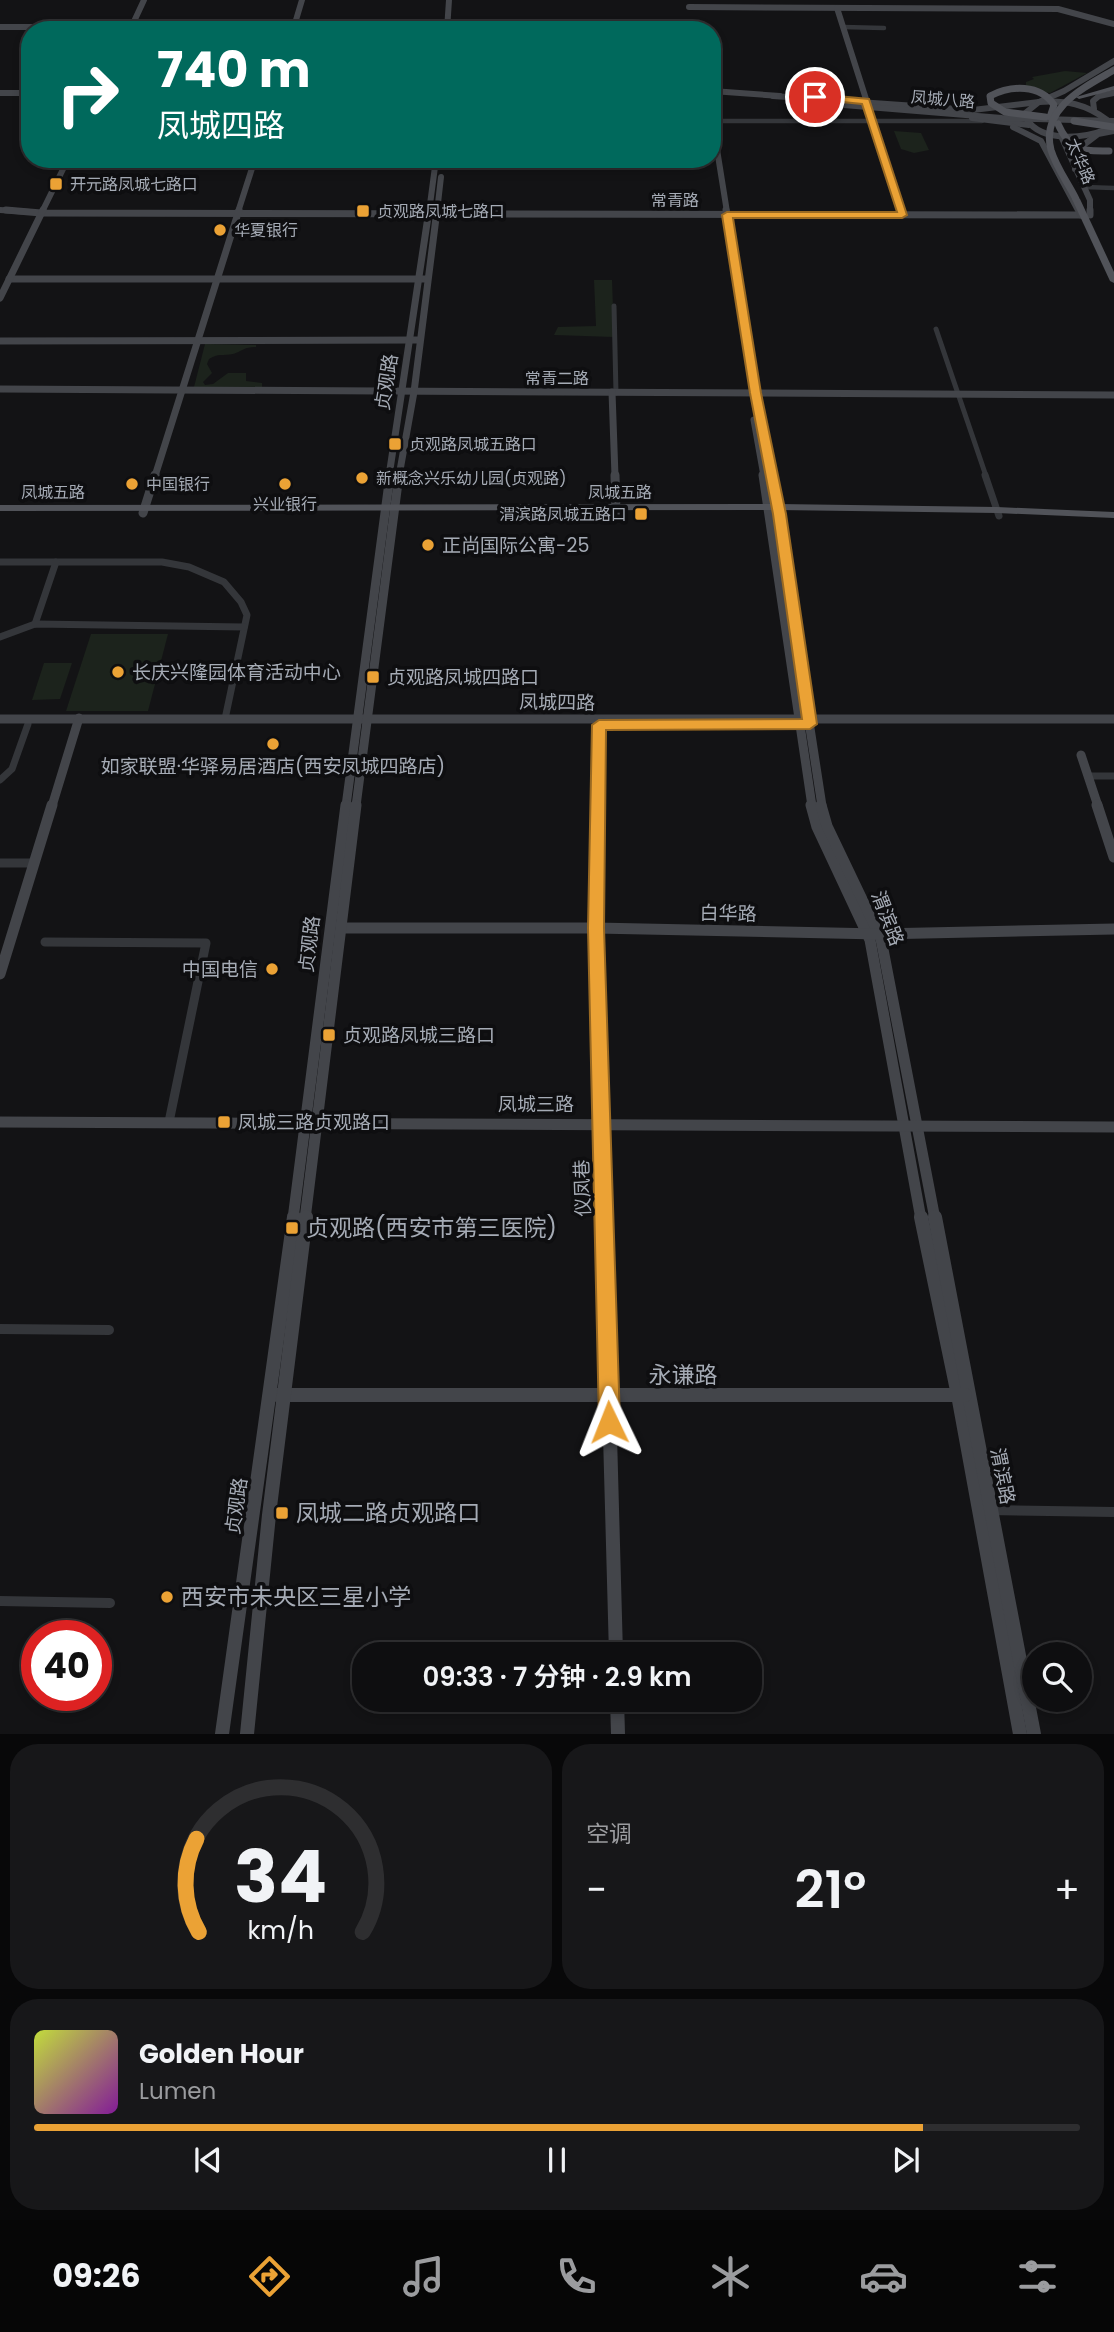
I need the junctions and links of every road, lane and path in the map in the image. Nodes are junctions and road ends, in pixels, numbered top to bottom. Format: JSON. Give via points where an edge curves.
{"nodes":[{"id":1,"x":146,"y":0,"type":"edge"},
{"id":2,"x":302,"y":0,"type":"edge"},
{"id":3,"x":451,"y":0,"type":"edge"},
{"id":4,"x":691,"y":3,"type":"edge"},
{"id":5,"x":836,"y":8,"type":"junction"},
{"id":6,"x":1058,"y":9,"type":"junction"},
{"id":7,"x":695,"y":15,"type":"dead end"},
{"id":8,"x":1114,"y":18,"type":"edge"},
{"id":9,"x":136,"y":21,"type":"edge"},
{"id":10,"x":296,"y":21,"type":"edge"},
{"id":11,"x":450,"y":21,"type":"edge"},
{"id":12,"x":694,"y":21,"type":"edge"},
{"id":13,"x":1114,"y":24,"type":"edge"},
{"id":14,"x":0,"y":27,"type":"edge"},
{"id":15,"x":21,"y":27,"type":"edge"},
{"id":16,"x":843,"y":27,"type":"junction"},
{"id":17,"x":884,"y":28,"type":"dead end"},
{"id":18,"x":1114,"y":61,"type":"edge"},
{"id":19,"x":1114,"y":73,"type":"edge"},
{"id":20,"x":1064,"y":90,"type":"junction"},
{"id":21,"x":21,"y":91,"type":"edge"},
{"id":22,"x":1114,"y":91,"type":"edge"},
{"id":23,"x":0,"y":92,"type":"edge"},
{"id":24,"x":721,"y":93,"type":"edge"},
{"id":25,"x":772,"y":97,"type":"junction"},
{"id":26,"x":1079,"y":97,"type":"junction"},
{"id":27,"x":796,"y":99,"type":"junction"},
{"id":28,"x":1095,"y":99,"type":"junction"},
{"id":29,"x":866,"y":101,"type":"junction"},
{"id":30,"x":1034,"y":104,"type":"junction"},
{"id":31,"x":959,"y":109,"type":"junction"},
{"id":32,"x":1094,"y":109,"type":"junction"},
{"id":33,"x":868,"y":110,"type":"junction"},
{"id":34,"x":1101,"y":114,"type":"junction"},
{"id":35,"x":953,"y":117,"type":"junction"},
{"id":36,"x":1045,"y":117,"type":"junction"},
{"id":37,"x":1114,"y":118,"type":"edge"},
{"id":38,"x":721,"y":120,"type":"edge"},
{"id":39,"x":872,"y":121,"type":"junction"},
{"id":40,"x":999,"y":121,"type":"junction"},
{"id":41,"x":1074,"y":121,"type":"junction"},
{"id":42,"x":1029,"y":125,"type":"junction"},
{"id":43,"x":1054,"y":126,"type":"junction"},
{"id":44,"x":1114,"y":129,"type":"edge"},
{"id":45,"x":1098,"y":134,"type":"junction"},
{"id":46,"x":1060,"y":136,"type":"junction"},
{"id":47,"x":1114,"y":150,"type":"edge"},
{"id":48,"x":63,"y":168,"type":"edge"},
{"id":49,"x":252,"y":168,"type":"edge"},
{"id":50,"x":435,"y":168,"type":"edge"},
{"id":51,"x":440,"y":168,"type":"edge"},
{"id":52,"x":715,"y":168,"type":"edge"},
{"id":53,"x":718,"y":168,"type":"edge"},
{"id":54,"x":1076,"y":172,"type":"junction"},
{"id":55,"x":1084,"y":187,"type":"junction"},
{"id":56,"x":1114,"y":188,"type":"edge"},
{"id":57,"x":0,"y":208,"type":"edge"},
{"id":58,"x":41,"y":212,"type":"junction"},
{"id":59,"x":237,"y":212,"type":"junction"},
{"id":60,"x":433,"y":212,"type":"junction"},
{"id":61,"x":724,"y":215,"type":"junction"},
{"id":62,"x":902,"y":215,"type":"junction"},
{"id":63,"x":1086,"y":215,"type":"junction"},
{"id":64,"x":1114,"y":261,"type":"edge"},
{"id":65,"x":9,"y":279,"type":"junction"},
{"id":66,"x":217,"y":279,"type":"junction"},
{"id":67,"x":424,"y":279,"type":"junction"},
{"id":68,"x":1114,"y":281,"type":"edge"},
{"id":69,"x":0,"y":298,"type":"edge"},
{"id":70,"x":614,"y":306,"type":"dead end"},
{"id":71,"x":936,"y":329,"type":"dead end"},
{"id":72,"x":198,"y":340,"type":"junction"},
{"id":73,"x":416,"y":340,"type":"junction"},
{"id":74,"x":0,"y":341,"type":"edge"},
{"id":75,"x":0,"y":389,"type":"edge"},
{"id":76,"x":182,"y":390,"type":"junction"},
{"id":77,"x":409,"y":392,"type":"junction"},
{"id":78,"x":614,"y":392,"type":"junction"},
{"id":79,"x":752,"y":393,"type":"junction"},
{"id":80,"x":958,"y":395,"type":"junction"},
{"id":81,"x":1114,"y":395,"type":"edge"},
{"id":82,"x":0,"y":510,"type":"edge"},
{"id":83,"x":143,"y":510,"type":"junction"},
{"id":84,"x":388,"y":510,"type":"junction"},
{"id":85,"x":774,"y":510,"type":"junction"},
{"id":86,"x":616,"y":511,"type":"junction"},
{"id":87,"x":998,"y":513,"type":"junction"},
{"id":88,"x":1114,"y":515,"type":"edge"},
{"id":89,"x":1114,"y":521,"type":"edge"},
{"id":90,"x":0,"y":562,"type":"edge"},
{"id":91,"x":57,"y":562,"type":"junction"},
{"id":92,"x":35,"y":624,"type":"junction"},
{"id":93,"x":244,"y":627,"type":"junction"},
{"id":94,"x":0,"y":637,"type":"edge"},
{"id":95,"x":225,"y":719,"type":"junction"},
{"id":96,"x":1114,"y":719,"type":"edge"},
{"id":97,"x":0,"y":721,"type":"edge"},
{"id":98,"x":78,"y":721,"type":"junction"},
{"id":99,"x":362,"y":721,"type":"junction"},
{"id":100,"x":804,"y":721,"type":"junction"},
{"id":101,"x":599,"y":723,"type":"junction"},
{"id":102,"x":28,"y":724,"type":"junction"},
{"id":103,"x":1114,"y":726,"type":"edge"},
{"id":104,"x":1081,"y":755,"type":"dead end"},
{"id":105,"x":1088,"y":776,"type":"junction"},
{"id":106,"x":1114,"y":776,"type":"edge"},
{"id":107,"x":0,"y":780,"type":"edge"},
{"id":108,"x":1112,"y":844,"type":"edge"},
{"id":109,"x":1114,"y":857,"type":"edge"},
{"id":110,"x":0,"y":863,"type":"edge"},
{"id":111,"x":34,"y":863,"type":"junction"},
{"id":112,"x":342,"y":928,"type":"junction"},
{"id":113,"x":596,"y":928,"type":"junction"},
{"id":114,"x":1114,"y":929,"type":"edge"},
{"id":115,"x":874,"y":933,"type":"junction"},
{"id":116,"x":45,"y":942,"type":"dead end"},
{"id":117,"x":0,"y":974,"type":"edge"},
{"id":118,"x":0,"y":1122,"type":"edge"},
{"id":119,"x":170,"y":1122,"type":"junction"},
{"id":120,"x":311,"y":1123,"type":"junction"},
{"id":121,"x":601,"y":1123,"type":"junction"},
{"id":122,"x":911,"y":1127,"type":"junction"},
{"id":123,"x":1114,"y":1127,"type":"edge"},
{"id":124,"x":0,"y":1329,"type":"edge"},
{"id":125,"x":109,"y":1330,"type":"dead end"},
{"id":126,"x":277,"y":1395,"type":"junction"},
{"id":127,"x":964,"y":1395,"type":"junction"},
{"id":128,"x":608,"y":1396,"type":"junction"},
{"id":129,"x":985,"y":1510,"type":"junction"},
{"id":130,"x":1114,"y":1512,"type":"edge"},
{"id":131,"x":0,"y":1601,"type":"edge"},
{"id":132,"x":110,"y":1603,"type":"dead end"},
{"id":133,"x":616,"y":1642,"type":"edge"},
{"id":134,"x":617,"y":1712,"type":"edge"},
{"id":135,"x":222,"y":1734,"type":"edge"},
{"id":136,"x":247,"y":1734,"type":"edge"},
{"id":137,"x":618,"y":1734,"type":"edge"},
{"id":138,"x":1020,"y":1734,"type":"edge"},
{"id":139,"x":1034,"y":1734,"type":"edge"}],
"edges":[{"from":1,"to":9,"type":"street"},
{"from":2,"to":10,"type":"street"},
{"from":3,"to":11,"type":"street"},
{"from":4,"to":5,"type":"street"},
{"from":4,"to":7,"type":"street"},
{"from":4,"to":12,"type":"street"},
{"from":5,"to":6,"type":"street"},
{"from":5,"to":16,"type":"street"},
{"from":6,"to":8,"type":"street","via":[[1067,5]]},
{"from":6,"to":13,"type":"street"},
{"from":14,"to":15,"type":"street"},
{"from":16,"to":17,"type":"street"},
{"from":16,"to":29,"type":"street"},
{"from":18,"to":20,"type":"street"},
{"from":19,"to":26,"type":"main road","name":"太华路","bridge":true},
{"from":19,"to":43,"type":"main road","name":"太华路","bridge":true,"via":[[1067,99]]},
{"from":20,"to":28,"type":"street"},
{"from":20,"to":30,"type":"street"},
{"from":21,"to":23,"type":"street"},
{"from":22,"to":26,"type":"main road"},
{"from":22,"to":28,"type":"street"},
{"from":24,"to":25,"type":"street","name":"凤城八路"},
{"from":25,"to":27,"type":"street","name":"凤城八路"},
{"from":25,"to":29,"type":"street","name":"凤城八路"},
{"from":25,"to":33,"type":"street","name":"凤城八路"},
{"from":26,"to":43,"type":"main road","name":"太华路","bridge":true},
{"from":27,"to":36,"type":"street","name":"凤城八路","bridge":true},
{"from":27,"to":41,"type":"street","name":"凤城八路","bridge":true},
{"from":28,"to":32,"type":"street"},
{"from":29,"to":31,"type":"street","name":"凤城八路"},
{"from":29,"to":33,"type":"street"},
{"from":30,"to":31,"type":"street","name":"凤城八路"},
{"from":30,"to":32,"type":"street","via":[[1070,103]]},
{"from":30,"to":42,"type":"street","via":[[1024,114]]},
{"from":31,"to":35,"type":"street","via":[[960,116]]},
{"from":32,"to":34,"type":"street"},
{"from":33,"to":35,"type":"street","name":"凤城八路"},
{"from":33,"to":39,"type":"street"},
{"from":34,"to":37,"type":"street"},
{"from":34,"to":45,"type":"street","via":[[1108,125]]},
{"from":35,"to":40,"type":"street","name":"凤城八路"},
{"from":36,"to":37,"type":"street","name":"凤城八路","bridge":true},
{"from":36,"to":43,"type":"main road","bridge":true,"via":[[1005,111],[991,103],[990,96],[1010,89],[1044,94],[1054,105],[1048,123]]},
{"from":37,"to":41,"type":"street","name":"凤城八路","bridge":true},
{"from":38,"to":39,"type":"street"},
{"from":39,"to":40,"type":"street"},
{"from":39,"to":62,"type":"street"},
{"from":40,"to":42,"type":"street","name":"凤城八路"},
{"from":40,"to":63,"type":"street","via":[[1041,141]]},
{"from":41,"to":44,"type":"main road","bridge":true},
{"from":42,"to":46,"type":"street","name":"凤城八路"},
{"from":43,"to":47,"type":"main road","bridge":true,"via":[[1073,146]]},
{"from":43,"to":63,"type":"main road","name":"太华路","bridge":true,"via":[[1052,151]]},
{"from":44,"to":45,"type":"street"},
{"from":45,"to":46,"type":"street"},
{"from":45,"to":54,"type":"street","via":[[1077,150]]},
{"from":46,"to":54,"type":"street"},
{"from":48,"to":58,"type":"street"},
{"from":49,"to":59,"type":"street"},
{"from":50,"to":60,"type":"street","name":"贞观路"},
{"from":51,"to":60,"type":"street","name":"贞观路"},
{"from":52,"to":61,"type":"street","name":"渭滨路"},
{"from":53,"to":61,"type":"street","name":"渭滨路"},
{"from":54,"to":55,"type":"street"},
{"from":55,"to":56,"type":"street"},
{"from":55,"to":63,"type":"street","via":[[1090,200]]},
{"from":57,"to":58,"type":"street","name":"常青路"},
{"from":58,"to":59,"type":"street","name":"常青路"},
{"from":58,"to":65,"type":"street"},
{"from":59,"to":60,"type":"street","name":"常青路"},
{"from":59,"to":66,"type":"street"},
{"from":60,"to":61,"type":"street","name":"常青路"},
{"from":60,"to":67,"type":"street","name":"贞观路"},
{"from":61,"to":62,"type":"street","name":"常青路"},
{"from":61,"to":79,"type":"street","name":"渭滨路"},
{"from":62,"to":63,"type":"street","name":"常青路"},
{"from":63,"to":64,"type":"main road"},
{"from":63,"to":68,"type":"main road","name":"太华路"},
{"from":65,"to":66,"type":"street"},
{"from":65,"to":69,"type":"street"},
{"from":66,"to":67,"type":"street"},
{"from":66,"to":72,"type":"street"},
{"from":67,"to":73,"type":"street","name":"贞观路"},
{"from":70,"to":78,"type":"street"},
{"from":71,"to":80,"type":"street"},
{"from":72,"to":73,"type":"street"},
{"from":72,"to":74,"type":"street"},
{"from":72,"to":76,"type":"street"},
{"from":73,"to":77,"type":"street","name":"贞观路"},
{"from":75,"to":76,"type":"street","name":"常青二路"},
{"from":76,"to":77,"type":"street","name":"常青二路"},
{"from":76,"to":83,"type":"street"},
{"from":77,"to":78,"type":"street","name":"常青二路"},
{"from":77,"to":84,"type":"street","name":"贞观路"},
{"from":78,"to":79,"type":"street","name":"常青二路"},
{"from":78,"to":86,"type":"street"},
{"from":79,"to":80,"type":"street","name":"常青二路"},
{"from":79,"to":85,"type":"street","name":"渭滨路"},
{"from":80,"to":81,"type":"street","name":"常青二路"},
{"from":80,"to":87,"type":"street"},
{"from":82,"to":83,"type":"main road","name":"凤城五路"},
{"from":83,"to":84,"type":"main road","name":"凤城五路"},
{"from":84,"to":86,"type":"main road","name":"凤城五路"},
{"from":84,"to":99,"type":"street","name":"贞观路"},
{"from":85,"to":86,"type":"main road","name":"凤城五路"},
{"from":85,"to":87,"type":"main road","name":"凤城五路"},
{"from":85,"to":100,"type":"street","name":"渭滨路"},
{"from":87,"to":88,"type":"main road","name":"凤城五路"},
{"from":87,"to":89,"type":"main road","name":"凤城五路"},
{"from":90,"to":91,"type":"street"},
{"from":91,"to":92,"type":"street"},
{"from":91,"to":93,"type":"street","via":[[162,562],[203,570],[242,601],[247,615]]},
{"from":92,"to":93,"type":"street"},
{"from":92,"to":94,"type":"street"},
{"from":93,"to":95,"type":"street"},
{"from":95,"to":98,"type":"street","name":"凤城四路"},
{"from":95,"to":99,"type":"street","name":"凤城四路"},
{"from":96,"to":100,"type":"street","name":"凤城四路"},
{"from":97,"to":98,"type":"street","name":"凤城四路"},
{"from":97,"to":102,"type":"street","name":"凤城四路"},
{"from":98,"to":99,"type":"street","name":"凤城四路"},
{"from":98,"to":102,"type":"street","name":"凤城四路"},
{"from":98,"to":111,"type":"street"},
{"from":99,"to":101,"type":"street","name":"凤城四路"},
{"from":99,"to":112,"type":"street","name":"贞观路"},
{"from":99,"to":120,"type":"street","name":"贞观路"},
{"from":100,"to":101,"type":"street","name":"凤城四路"},
{"from":100,"to":103,"type":"street","name":"凤城四路"},
{"from":100,"to":115,"type":"street","name":"渭滨路","via":[[808,793],[817,827]]},
{"from":101,"to":113,"type":"street","name":"仪凤巷"},
{"from":102,"to":107,"type":"street","via":[[12,769]]},
{"from":104,"to":105,"type":"street"},
{"from":105,"to":106,"type":"street"},
{"from":105,"to":108,"type":"street"},
{"from":108,"to":109,"type":"street"},
{"from":110,"to":111,"type":"street"},
{"from":111,"to":117,"type":"street"},
{"from":112,"to":113,"type":"street","name":"白华路"},
{"from":112,"to":120,"type":"street","name":"贞观路"},
{"from":113,"to":115,"type":"street","name":"白华路"},
{"from":113,"to":121,"type":"street","name":"仪凤巷"},
{"from":114,"to":115,"type":"street","name":"白华路"},
{"from":115,"to":122,"type":"street","name":"渭滨路"},
{"from":116,"to":119,"type":"street","via":[[206,943]]},
{"from":118,"to":119,"type":"street","name":"凤城三路"},
{"from":119,"to":120,"type":"street","name":"凤城三路"},
{"from":120,"to":121,"type":"street","name":"凤城三路"},
{"from":120,"to":126,"type":"street","name":"贞观路"},
{"from":121,"to":122,"type":"street","name":"凤城三路"},
{"from":121,"to":128,"type":"street","name":"仪凤巷"},
{"from":122,"to":123,"type":"street","name":"凤城三路"},
{"from":122,"to":127,"type":"street","name":"渭滨路"},
{"from":124,"to":125,"type":"street"},
{"from":126,"to":128,"type":"street","name":"永谦路"},
{"from":126,"to":135,"type":"street","name":"贞观路"},
{"from":126,"to":136,"type":"street","name":"贞观路"},
{"from":127,"to":128,"type":"street","name":"永谦路"},
{"from":127,"to":129,"type":"street","name":"渭滨路"},
{"from":128,"to":133,"type":"street","name":"仪凤巷"},
{"from":129,"to":130,"type":"street"},
{"from":129,"to":138,"type":"street","name":"渭滨路"},
{"from":129,"to":139,"type":"street","name":"渭滨路"},
{"from":131,"to":132,"type":"street"},
{"from":134,"to":137,"type":"street"}]}
